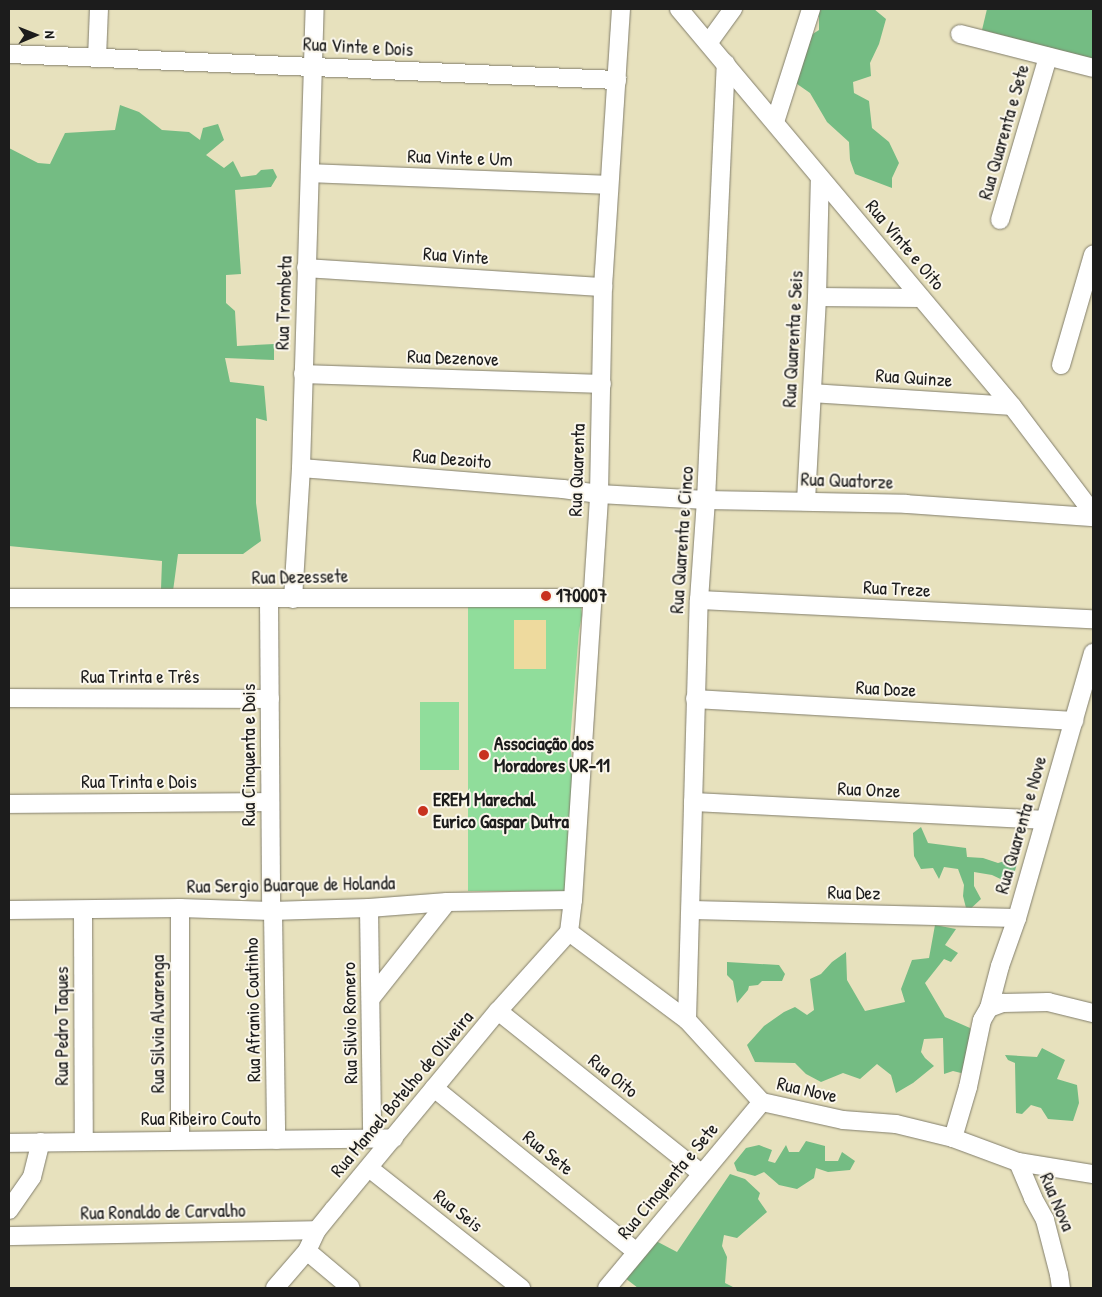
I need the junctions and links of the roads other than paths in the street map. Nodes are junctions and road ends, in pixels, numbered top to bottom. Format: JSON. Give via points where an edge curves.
{"nodes":[{"id":1,"x":99,"y":9,"type":"edge"},
{"id":2,"x":315,"y":9,"type":"edge"},
{"id":3,"x":620,"y":9,"type":"edge"},
{"id":4,"x":679,"y":9,"type":"edge"},
{"id":5,"x":810,"y":9,"type":"edge"},
{"id":6,"x":731,"y":10,"type":"edge"},
{"id":7,"x":960,"y":34,"type":"dead end"},
{"id":8,"x":709,"y":42,"type":"junction"},
{"id":9,"x":9,"y":54,"type":"edge"},
{"id":10,"x":1048,"y":56,"type":"junction"},
{"id":11,"x":97,"y":58,"type":"junction"},
{"id":12,"x":726,"y":63,"type":"junction"},
{"id":13,"x":313,"y":66,"type":"junction"},
{"id":14,"x":1093,"y":68,"type":"edge"},
{"id":15,"x":617,"y":80,"type":"junction"},
{"id":16,"x":774,"y":122,"type":"junction"},
{"id":17,"x":310,"y":173,"type":"junction"},
{"id":18,"x":820,"y":178,"type":"junction"},
{"id":19,"x":610,"y":185,"type":"junction"},
{"id":20,"x":1000,"y":220,"type":"dead end"},
{"id":21,"x":1093,"y":255,"type":"edge"},
{"id":22,"x":306,"y":268,"type":"junction"},
{"id":23,"x":603,"y":286,"type":"junction"},
{"id":24,"x":817,"y":297,"type":"junction"},
{"id":25,"x":921,"y":298,"type":"junction"},
{"id":26,"x":1061,"y":365,"type":"dead end"},
{"id":27,"x":303,"y":374,"type":"junction"},
{"id":28,"x":602,"y":384,"type":"junction"},
{"id":29,"x":812,"y":393,"type":"junction"},
{"id":30,"x":1012,"y":406,"type":"junction"},
{"id":31,"x":301,"y":468,"type":"junction"},
{"id":32,"x":599,"y":494,"type":"junction"},
{"id":33,"x":706,"y":500,"type":"junction"},
{"id":34,"x":806,"y":501,"type":"junction"},
{"id":35,"x":1093,"y":515,"type":"edge"},
{"id":36,"x":9,"y":598,"type":"edge"},
{"id":37,"x":591,"y":598,"type":"junction"},
{"id":38,"x":294,"y":599,"type":"junction"},
{"id":39,"x":269,"y":600,"type":"junction"},
{"id":40,"x":699,"y":600,"type":"junction"},
{"id":41,"x":1093,"y":619,"type":"edge"},
{"id":42,"x":1093,"y":653,"type":"edge"},
{"id":43,"x":9,"y":698,"type":"edge"},
{"id":44,"x":270,"y":699,"type":"junction"},
{"id":45,"x":695,"y":699,"type":"junction"},
{"id":46,"x":1074,"y":721,"type":"junction"},
{"id":47,"x":270,"y":802,"type":"junction"},
{"id":48,"x":693,"y":802,"type":"junction"},
{"id":49,"x":9,"y":804,"type":"edge"},
{"id":50,"x":1043,"y":820,"type":"junction"},
{"id":51,"x":574,"y":900,"type":"junction"},
{"id":52,"x":447,"y":902,"type":"junction"},
{"id":53,"x":180,"y":908,"type":"junction"},
{"id":54,"x":369,"y":908,"type":"junction"},
{"id":55,"x":9,"y":910,"type":"edge"},
{"id":56,"x":83,"y":910,"type":"junction"},
{"id":57,"x":691,"y":910,"type":"junction"},
{"id":58,"x":272,"y":911,"type":"junction"},
{"id":59,"x":1017,"y":918,"type":"junction"},
{"id":60,"x":570,"y":932,"type":"junction"},
{"id":61,"x":372,"y":998,"type":"junction"},
{"id":62,"x":989,"y":1008,"type":"junction"},
{"id":63,"x":498,"y":1011,"type":"junction"},
{"id":64,"x":1093,"y":1013,"type":"edge"},
{"id":65,"x":687,"y":1020,"type":"junction"},
{"id":66,"x":434,"y":1088,"type":"junction"},
{"id":67,"x":762,"y":1102,"type":"junction"},
{"id":68,"x":372,"y":1137,"type":"junction"},
{"id":69,"x":394,"y":1138,"type":"junction"},
{"id":70,"x":953,"y":1138,"type":"junction"},
{"id":71,"x":180,"y":1140,"type":"junction"},
{"id":72,"x":276,"y":1140,"type":"junction"},
{"id":73,"x":84,"y":1141,"type":"junction"},
{"id":74,"x":41,"y":1142,"type":"junction"},
{"id":75,"x":9,"y":1143,"type":"edge"},
{"id":76,"x":1018,"y":1162,"type":"junction"},
{"id":77,"x":369,"y":1168,"type":"junction"},
{"id":78,"x":701,"y":1173,"type":"junction"},
{"id":79,"x":1093,"y":1174,"type":"edge"},
{"id":80,"x":9,"y":1210,"type":"edge"},
{"id":81,"x":317,"y":1230,"type":"junction"},
{"id":82,"x":9,"y":1236,"type":"edge"},
{"id":83,"x":307,"y":1251,"type":"junction"},
{"id":84,"x":635,"y":1251,"type":"junction"},
{"id":85,"x":276,"y":1288,"type":"edge"},
{"id":86,"x":351,"y":1288,"type":"edge"},
{"id":87,"x":521,"y":1288,"type":"edge"},
{"id":88,"x":607,"y":1288,"type":"edge"},
{"id":89,"x":1060,"y":1288,"type":"edge"}],
"edges":[{"from":1,"to":11,"type":"street"},
{"from":2,"to":13,"type":"street","name":"Rua Trombeta"},
{"from":3,"to":15,"type":"street","name":"Rua Quarenta"},
{"from":4,"to":8,"type":"street","name":"Rua Vinte e Oito"},
{"from":5,"to":16,"type":"street"},
{"from":6,"to":8,"type":"street"},
{"from":7,"to":10,"type":"street"},
{"from":8,"to":12,"type":"street","name":"Rua Vinte e Oito"},
{"from":9,"to":11,"type":"street","name":"Rua Vinte e Dois"},
{"from":10,"to":14,"type":"street"},
{"from":10,"to":20,"type":"street","name":"Rua Quarenta e Sete"},
{"from":11,"to":13,"type":"street","name":"Rua Vinte e Dois"},
{"from":12,"to":16,"type":"street","name":"Rua Vinte e Oito"},
{"from":12,"to":33,"type":"street","name":"Rua Quarenta e Cinco"},
{"from":13,"to":15,"type":"street","name":"Rua Vinte e Dois"},
{"from":13,"to":17,"type":"street","name":"Rua Trombeta"},
{"from":15,"to":19,"type":"street","name":"Rua Quarenta"},
{"from":16,"to":18,"type":"street","name":"Rua Vinte e Oito"},
{"from":17,"to":19,"type":"street","name":"Rua Vinte e Um"},
{"from":17,"to":22,"type":"street","name":"Rua Trombeta"},
{"from":18,"to":24,"type":"street","name":"Rua Quarenta e Seis"},
{"from":18,"to":25,"type":"street","name":"Rua Vinte e Oito"},
{"from":19,"to":23,"type":"street","name":"Rua Quarenta"},
{"from":21,"to":26,"type":"street"},
{"from":22,"to":23,"type":"street","name":"Rua Vinte"},
{"from":22,"to":27,"type":"street","name":"Rua Trombeta"},
{"from":23,"to":28,"type":"street","name":"Rua Quarenta"},
{"from":24,"to":25,"type":"street"},
{"from":24,"to":29,"type":"street","name":"Rua Quarenta e Seis"},
{"from":25,"to":30,"type":"street","name":"Rua Vinte e Oito"},
{"from":27,"to":28,"type":"street","name":"Rua Dezenove"},
{"from":27,"to":31,"type":"street","name":"Rua Trombeta"},
{"from":28,"to":32,"type":"street","name":"Rua Quarenta"},
{"from":29,"to":30,"type":"street","name":"Rua Quinze"},
{"from":29,"to":34,"type":"street","name":"Rua Quarenta e Seis"},
{"from":30,"to":35,"type":"street","name":"Rua Vinte e Oito"},
{"from":31,"to":32,"type":"street","name":"Rua Dezoito"},
{"from":31,"to":38,"type":"street","name":"Rua Trombeta"},
{"from":32,"to":33,"type":"street","name":"Rua Quatorze"},
{"from":32,"to":37,"type":"street","name":"Rua Quarenta"},
{"from":33,"to":34,"type":"street","name":"Rua Quatorze"},
{"from":33,"to":40,"type":"street","name":"Rua Quarenta e Cinco"},
{"from":34,"to":35,"type":"street","name":"Rua Quatorze"},
{"from":36,"to":39,"type":"street","name":"Rua Dezessete"},
{"from":37,"to":38,"type":"street","name":"Rua Dezessete"},
{"from":37,"to":51,"type":"street","name":"Rua Quarenta"},
{"from":38,"to":39,"type":"street","name":"Rua Dezessete"},
{"from":39,"to":44,"type":"street","name":"Rua Cinquenta e Dois"},
{"from":40,"to":41,"type":"street","name":"Rua Treze"},
{"from":40,"to":45,"type":"street","name":"Rua Quarenta e Cinco"},
{"from":42,"to":46,"type":"street","name":"Rua Quarenta e Nove"},
{"from":43,"to":44,"type":"street","name":"Rua Trinta e Três"},
{"from":44,"to":47,"type":"street","name":"Rua Cinquenta e Dois"},
{"from":45,"to":46,"type":"street","name":"Rua Doze"},
{"from":45,"to":48,"type":"street","name":"Rua Quarenta e Cinco"},
{"from":46,"to":50,"type":"street","name":"Rua Quarenta e Nove"},
{"from":47,"to":49,"type":"street","name":"Rua Trinta e Dois"},
{"from":47,"to":58,"type":"street","name":"Rua Cinquenta e Dois"},
{"from":48,"to":50,"type":"street","name":"Rua Onze"},
{"from":48,"to":57,"type":"street","name":"Rua Quarenta e Cinco"},
{"from":50,"to":59,"type":"street","name":"Rua Quarenta e Nove"},
{"from":51,"to":52,"type":"street","name":"Rua Sergio Buarque de Holanda"},
{"from":51,"to":60,"type":"street","name":"Rua Quarenta"},
{"from":52,"to":54,"type":"street","name":"Rua Sergio Buarque de Holanda"},
{"from":52,"to":61,"type":"street"},
{"from":53,"to":56,"type":"street","name":"Rua Sergio Buarque de Holanda"},
{"from":53,"to":58,"type":"street","name":"Rua Sergio Buarque de Holanda"},
{"from":53,"to":71,"type":"street","name":"Rua Silvia Alvarenga"},
{"from":54,"to":58,"type":"street","name":"Rua Sergio Buarque de Holanda"},
{"from":54,"to":61,"type":"street","name":"Rua Silvio Romero"},
{"from":55,"to":56,"type":"street","name":"Rua Sergio Buarque de Holanda"},
{"from":56,"to":73,"type":"street","name":"Rua Pedro Taques"},
{"from":57,"to":59,"type":"street","name":"Rua Dez"},
{"from":57,"to":65,"type":"street","name":"Rua Quarenta e Cinco"},
{"from":58,"to":72,"type":"street","name":"Rua Afranio Coutinho"},
{"from":59,"to":62,"type":"street","name":"Rua Quarenta e Nove"},
{"from":60,"to":63,"type":"street","name":"Rua Manoel Botelho de Oliveira"},
{"from":60,"to":65,"type":"street","name":"Rua Nove"},
{"from":61,"to":68,"type":"street","name":"Rua Silvio Romero"},
{"from":62,"to":64,"type":"street","via":[[1003,1003],[1048,1002]]},
{"from":62,"to":70,"type":"street","name":"Rua Quarenta e Nove","via":[[982,1020]]},
{"from":63,"to":66,"type":"street","name":"Rua Manoel Botelho de Oliveira"},
{"from":63,"to":78,"type":"street","name":"Rua Oito"},
{"from":65,"to":67,"type":"street","name":"Rua Nove"},
{"from":66,"to":69,"type":"street","name":"Rua Manoel Botelho de Oliveira"},
{"from":66,"to":84,"type":"street","name":"Rua Sete"},
{"from":67,"to":70,"type":"street","name":"Rua Nove","via":[[843,1120],[896,1124]]},
{"from":67,"to":78,"type":"street","name":"Rua Cinquenta e Sete"},
{"from":68,"to":69,"type":"street","name":"Rua Ribeiro Couto"},
{"from":68,"to":72,"type":"street","name":"Rua Ribeiro Couto"},
{"from":69,"to":77,"type":"street","name":"Rua Manoel Botelho de Oliveira"},
{"from":70,"to":76,"type":"street","name":"Rua Nove"},
{"from":71,"to":72,"type":"street","name":"Rua Ribeiro Couto"},
{"from":71,"to":73,"type":"street","name":"Rua Ribeiro Couto"},
{"from":73,"to":74,"type":"street","name":"Rua Ribeiro Couto"},
{"from":74,"to":75,"type":"street","name":"Rua Ribeiro Couto"},
{"from":74,"to":80,"type":"street","via":[[32,1177]]},
{"from":76,"to":79,"type":"street","name":"Rua Nove"},
{"from":76,"to":89,"type":"street","name":"Rua Nova","via":[[1032,1198],[1045,1220],[1060,1274]]},
{"from":77,"to":81,"type":"street","name":"Rua Manoel Botelho de Oliveira"},
{"from":77,"to":87,"type":"street","name":"Rua Seis"},
{"from":78,"to":84,"type":"street","name":"Rua Cinquenta e Sete"},
{"from":81,"to":82,"type":"street","name":"Rua Ronaldo de Carvalho"},
{"from":81,"to":83,"type":"street","name":"Rua Manoel Botelho de Oliveira"},
{"from":83,"to":85,"type":"street","name":"Rua Manoel Botelho de Oliveira"},
{"from":83,"to":86,"type":"street"},
{"from":84,"to":88,"type":"street","name":"Rua Cinquenta e Sete"}]}
